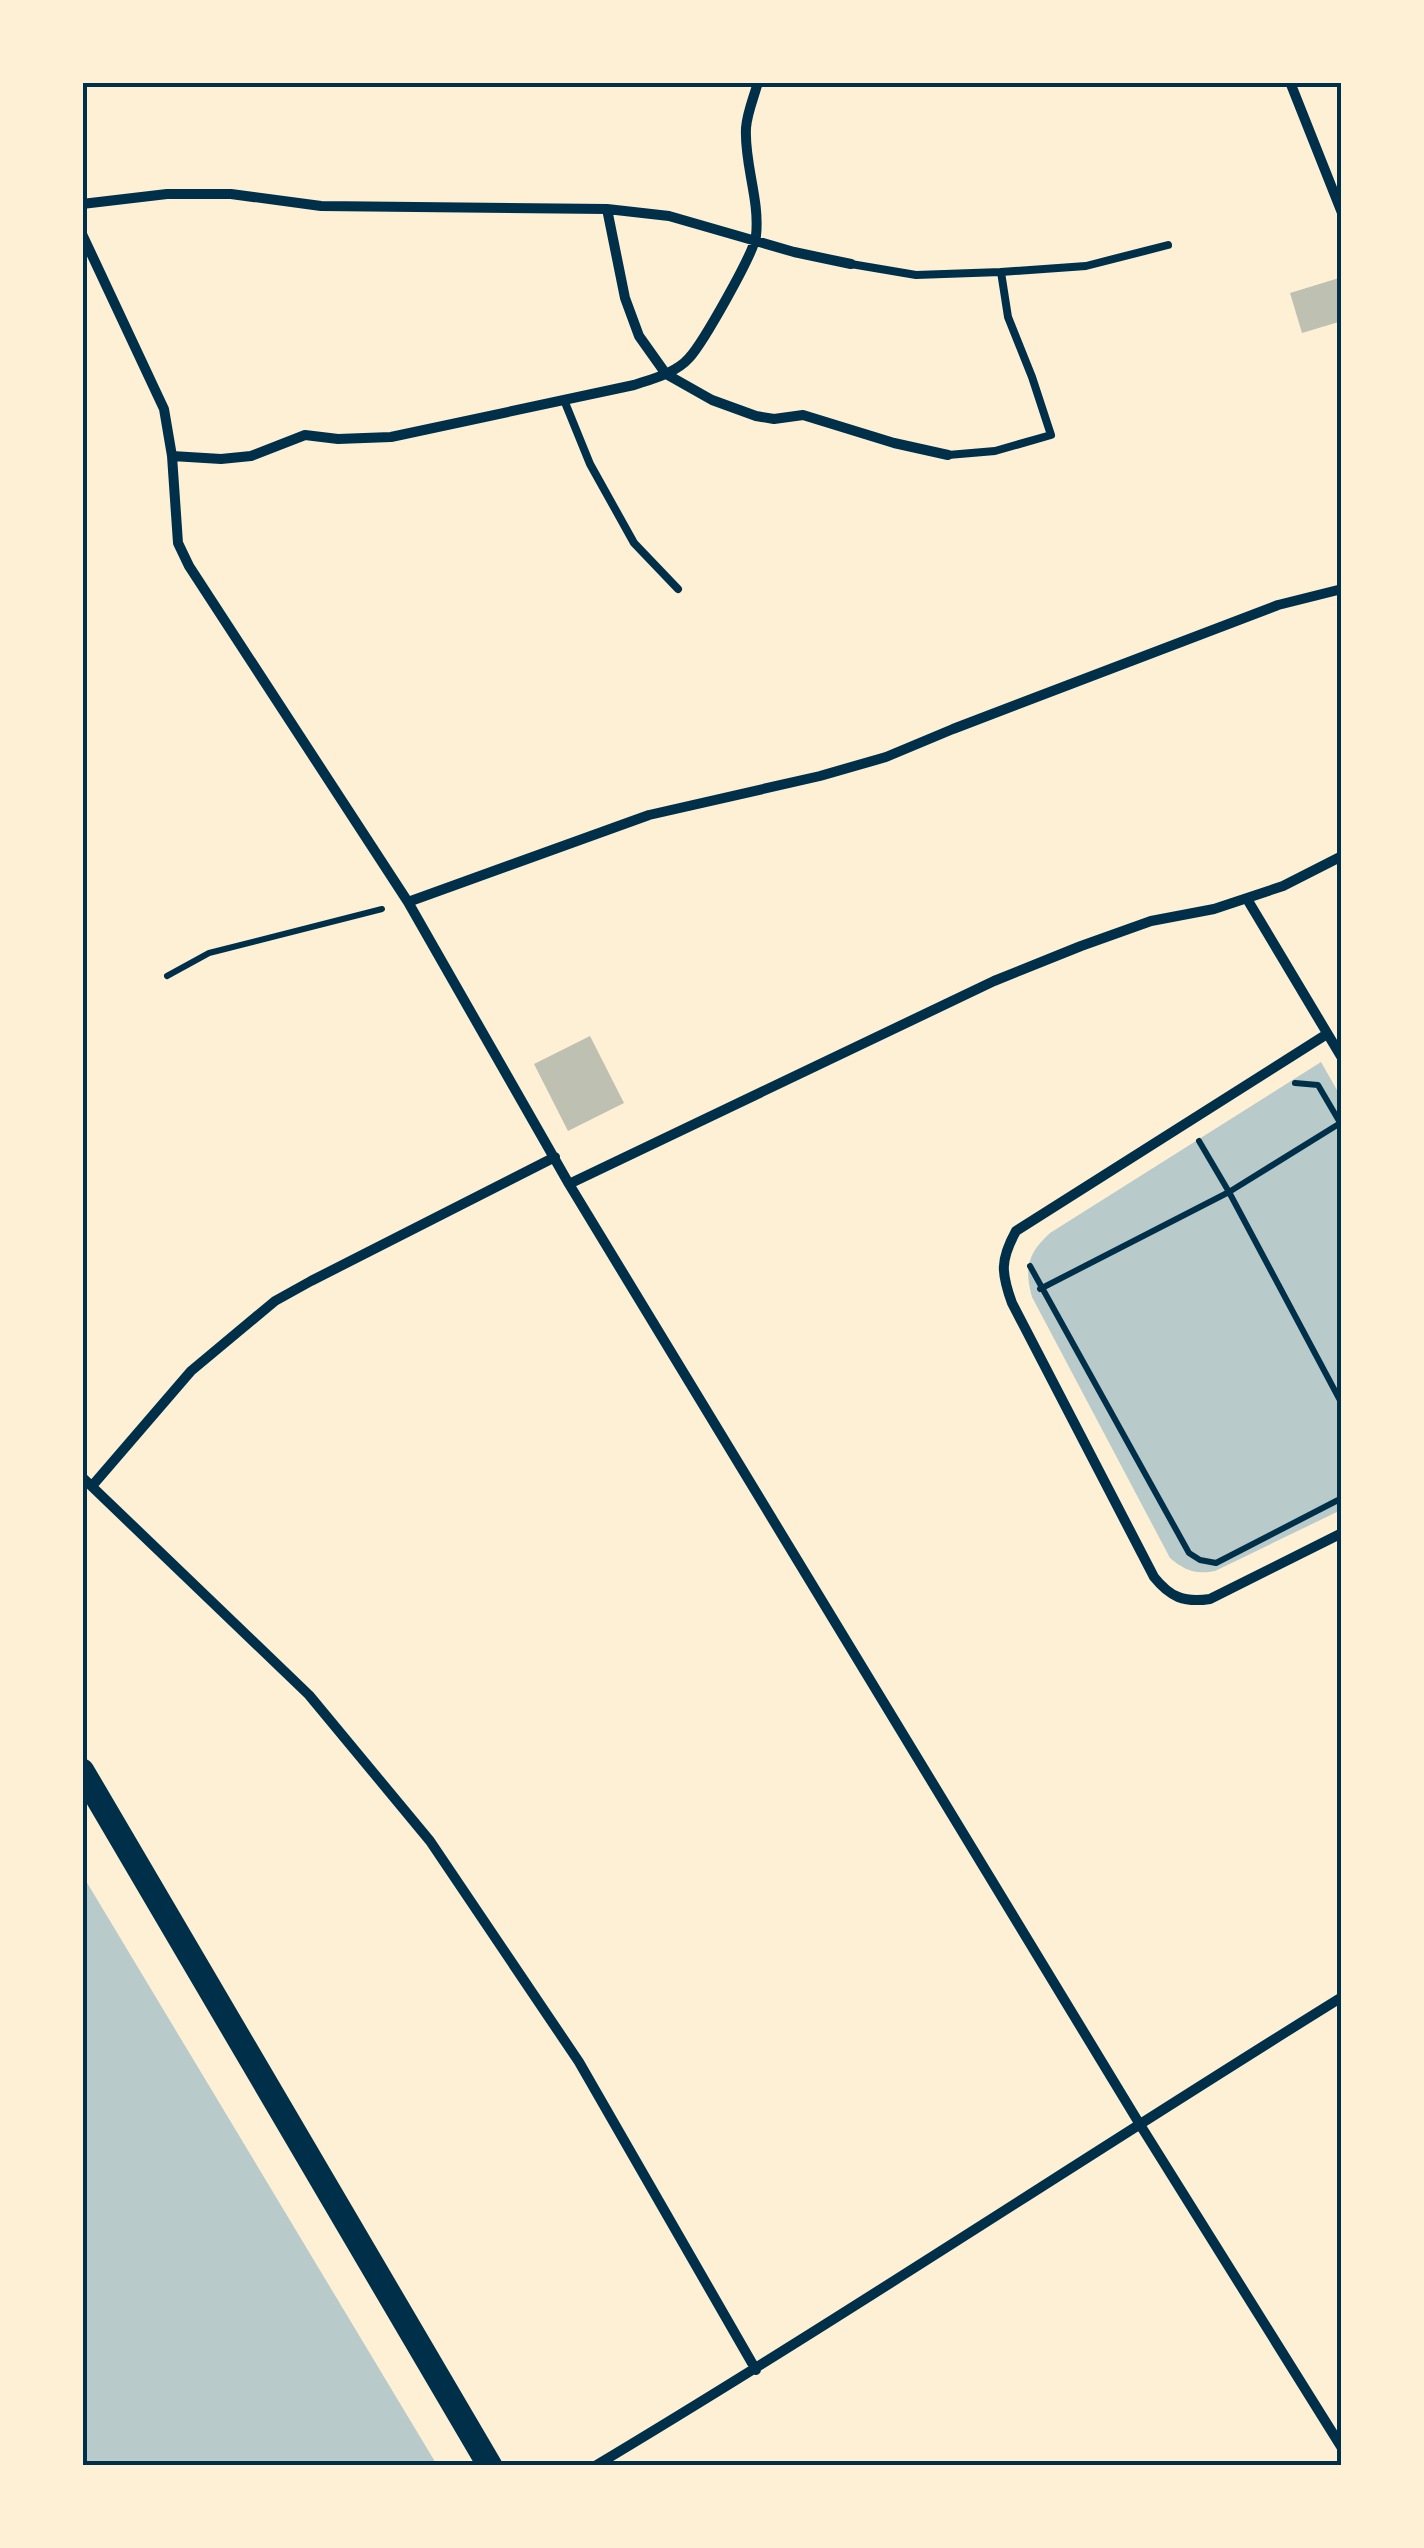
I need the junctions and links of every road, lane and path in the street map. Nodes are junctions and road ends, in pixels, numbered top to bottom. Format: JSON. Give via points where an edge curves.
{"nodes":[{"id":1,"x":758,"y":82,"type":"edge"},
{"id":2,"x":1290,"y":82,"type":"edge"},
{"id":3,"x":1339,"y":199,"type":"edge"},
{"id":4,"x":82,"y":204,"type":"edge"},
{"id":5,"x":607,"y":209,"type":"junction"},
{"id":6,"x":1342,"y":212,"type":"edge"},
{"id":7,"x":82,"y":234,"type":"edge"},
{"id":8,"x":756,"y":240,"type":"junction"},
{"id":9,"x":1168,"y":245,"type":"dead end"},
{"id":10,"x":851,"y":264,"type":"joint"},
{"id":11,"x":1002,"y":272,"type":"junction"},
{"id":12,"x":666,"y":374,"type":"junction"},
{"id":13,"x":564,"y":400,"type":"junction"},
{"id":14,"x":948,"y":455,"type":"joint"},
{"id":15,"x":172,"y":456,"type":"junction"},
{"id":16,"x":678,"y":588,"type":"dead end"},
{"id":17,"x":1342,"y":589,"type":"edge"},
{"id":18,"x":1342,"y":856,"type":"edge"},
{"id":19,"x":1247,"y":899,"type":"junction"},
{"id":20,"x":408,"y":902,"type":"junction"},
{"id":21,"x":167,"y":976,"type":"dead end"},
{"id":22,"x":1327,"y":1034,"type":"junction"},
{"id":23,"x":1342,"y":1058,"type":"edge"},
{"id":24,"x":1188,"y":1122,"type":"junction"},
{"id":25,"x":1342,"y":1122,"type":"edge"},
{"id":26,"x":555,"y":1157,"type":"junction"},
{"id":27,"x":569,"y":1184,"type":"junction"},
{"id":28,"x":1229,"y":1192,"type":"junction"},
{"id":29,"x":1022,"y":1252,"type":"dead end"},
{"id":30,"x":1042,"y":1288,"type":"junction"},
{"id":31,"x":1012,"y":1304,"type":"junction"},
{"id":32,"x":1342,"y":1404,"type":"edge"},
{"id":33,"x":82,"y":1476,"type":"edge"},
{"id":34,"x":92,"y":1486,"type":"junction"},
{"id":35,"x":1342,"y":1498,"type":"edge"},
{"id":36,"x":1342,"y":1533,"type":"edge"},
{"id":37,"x":82,"y":1771,"type":"edge"},
{"id":38,"x":1342,"y":1997,"type":"edge"},
{"id":39,"x":1139,"y":2123,"type":"junction"},
{"id":40,"x":756,"y":2370,"type":"junction"},
{"id":41,"x":1342,"y":2448,"type":"edge"},
{"id":42,"x":490,"y":2466,"type":"edge"},
{"id":43,"x":595,"y":2466,"type":"edge"}],
"edges":[{"from":1,"to":8,"type":"street","via":[[746,125]]},
{"from":2,"to":3,"type":"street"},
{"from":3,"to":6,"type":"street"},
{"from":4,"to":5,"type":"street","via":[[231,194],[321,206]]},
{"from":5,"to":8,"type":"street","via":[[669,216]]},
{"from":5,"to":12,"type":"street","via":[[625,298],[639,336]]},
{"from":7,"to":15,"type":"street","via":[[164,409]]},
{"from":8,"to":10,"type":"street"},
{"from":8,"to":12,"type":"street","via":[[711,326],[688,360]]},
{"from":9,"to":11,"type":"lane","via":[[1086,266]]},
{"from":10,"to":11,"type":"lane","via":[[916,274]]},
{"from":11,"to":14,"type":"lane","via":[[1008,317],[1051,435]]},
{"from":12,"to":13,"type":"street"},
{"from":12,"to":14,"type":"street","via":[[756,416],[803,415]]},
{"from":13,"to":15,"type":"street","via":[[391,437],[306,435],[251,456]]},
{"from":13,"to":16,"type":"lane","via":[[634,543]]},
{"from":15,"to":20,"type":"street","via":[[178,543],[189,566]]},
{"from":17,"to":20,"type":"street","via":[[1278,606],[886,757],[649,816]]},
{"from":18,"to":19,"type":"street"},
{"from":19,"to":22,"type":"street"},
{"from":19,"to":27,"type":"street","via":[[1152,921],[994,981]]},
{"from":20,"to":21,"type":"path","via":[[209,953]]},
{"from":20,"to":26,"type":"street"},
{"from":22,"to":23,"type":"street"},
{"from":22,"to":24,"type":"street"},
{"from":24,"to":28,"type":"path"},
{"from":24,"to":31,"type":"street","via":[[1016,1231],[1004,1251],[1002,1273]]},
{"from":25,"to":28,"type":"path"},
{"from":26,"to":27,"type":"street"},
{"from":26,"to":34,"type":"street","via":[[275,1302],[191,1371]]},
{"from":27,"to":39,"type":"street"},
{"from":28,"to":30,"type":"path"},
{"from":28,"to":32,"type":"path"},
{"from":29,"to":30,"type":"path"},
{"from":30,"to":31,"type":"path"},
{"from":30,"to":35,"type":"path","via":[[1189,1553],[1216,1562]]},
{"from":31,"to":36,"type":"street","via":[[1164,1590],[1178,1599],[1210,1599]]},
{"from":33,"to":34,"type":"street"},
{"from":34,"to":40,"type":"street","via":[[309,1695],[430,1841],[580,2062]]},
{"from":37,"to":42,"type":"main road"},
{"from":38,"to":39,"type":"street"},
{"from":39,"to":40,"type":"street"},
{"from":39,"to":41,"type":"street"},
{"from":40,"to":43,"type":"street"}]}
